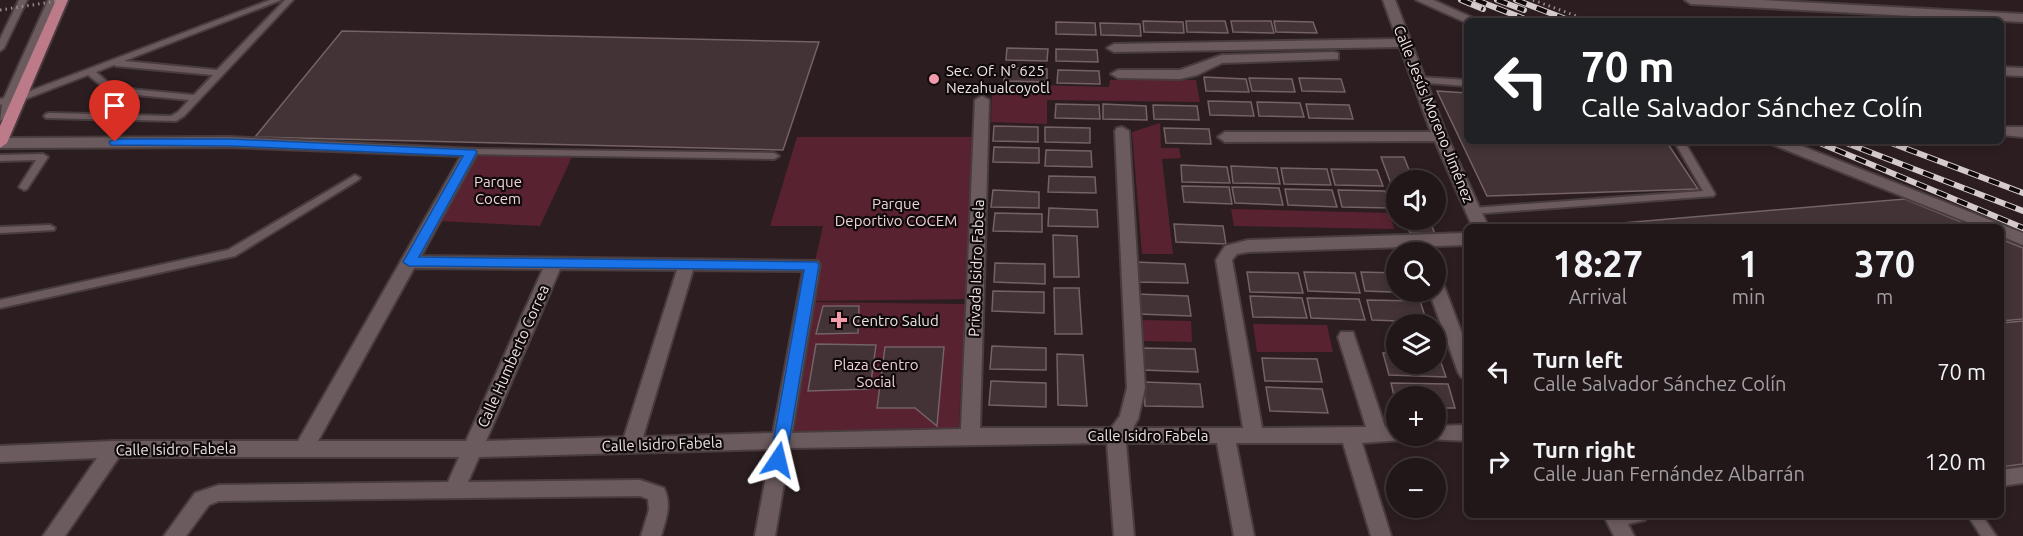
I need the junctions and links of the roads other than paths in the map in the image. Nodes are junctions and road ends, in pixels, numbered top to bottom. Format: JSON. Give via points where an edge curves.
{"nodes":[{"id":1,"x":23,"y":0,"type":"edge"},
{"id":2,"x":52,"y":0,"type":"edge"},
{"id":3,"x":63,"y":0,"type":"edge"},
{"id":4,"x":277,"y":0,"type":"edge"},
{"id":5,"x":290,"y":0,"type":"edge"},
{"id":6,"x":1389,"y":0,"type":"edge"},
{"id":7,"x":1422,"y":0,"type":"edge"},
{"id":8,"x":1691,"y":0,"type":"edge"},
{"id":9,"x":1467,"y":18,"type":"edge"},
{"id":10,"x":2023,"y":18,"type":"edge"},
{"id":11,"x":1404,"y":43,"type":"junction"},
{"id":12,"x":1350,"y":45,"type":"junction"},
{"id":13,"x":0,"y":48,"type":"edge"},
{"id":14,"x":1114,"y":48,"type":"dead end"},
{"id":15,"x":112,"y":63,"type":"junction"},
{"id":16,"x":2004,"y":71,"type":"edge"},
{"id":17,"x":90,"y":72,"type":"junction"},
{"id":18,"x":2023,"y":72,"type":"edge"},
{"id":19,"x":217,"y":74,"type":"junction"},
{"id":20,"x":1118,"y":74,"type":"dead end"},
{"id":21,"x":1419,"y":80,"type":"junction"},
{"id":22,"x":1464,"y":83,"type":"edge"},
{"id":23,"x":196,"y":98,"type":"junction"},
{"id":24,"x":9,"y":100,"type":"edge"},
{"id":25,"x":982,"y":100,"type":"dead end"},
{"id":26,"x":49,"y":116,"type":"dead end"},
{"id":27,"x":0,"y":118,"type":"edge"},
{"id":28,"x":1122,"y":131,"type":"dead end"},
{"id":29,"x":2004,"y":131,"type":"edge"},
{"id":30,"x":2023,"y":132,"type":"edge"},
{"id":31,"x":1440,"y":136,"type":"junction"},
{"id":32,"x":1225,"y":137,"type":"dead end"},
{"id":33,"x":0,"y":143,"type":"edge"},
{"id":34,"x":1681,"y":144,"type":"edge"},
{"id":35,"x":1784,"y":144,"type":"edge"},
{"id":36,"x":471,"y":152,"type":"junction"},
{"id":37,"x":774,"y":156,"type":"dead end"},
{"id":38,"x":0,"y":158,"type":"edge"},
{"id":39,"x":355,"y":178,"type":"dead end"},
{"id":40,"x":24,"y":187,"type":"dead end"},
{"id":41,"x":1473,"y":211,"type":"junction"},
{"id":42,"x":1479,"y":224,"type":"edge"},
{"id":43,"x":1986,"y":224,"type":"edge"},
{"id":44,"x":50,"y":228,"type":"dead end"},
{"id":45,"x":0,"y":230,"type":"edge"},
{"id":46,"x":2004,"y":231,"type":"edge"},
{"id":47,"x":2023,"y":239,"type":"edge"},
{"id":48,"x":1464,"y":240,"type":"edge"},
{"id":49,"x":1446,"y":243,"type":"edge"},
{"id":50,"x":1386,"y":247,"type":"edge"},
{"id":51,"x":409,"y":262,"type":"junction"},
{"id":52,"x":554,"y":263,"type":"junction"},
{"id":53,"x":687,"y":264,"type":"junction"},
{"id":54,"x":1443,"y":302,"type":"edge"},
{"id":55,"x":0,"y":304,"type":"edge"},
{"id":56,"x":1347,"y":337,"type":"dead end"},
{"id":57,"x":1462,"y":346,"type":"edge"},
{"id":58,"x":1386,"y":433,"type":"edge"},
{"id":59,"x":1464,"y":433,"type":"edge"},
{"id":60,"x":1446,"y":434,"type":"edge"},
{"id":61,"x":1116,"y":435,"type":"junction"},
{"id":62,"x":1254,"y":435,"type":"junction"},
{"id":63,"x":1350,"y":435,"type":"junction"},
{"id":64,"x":1386,"y":435,"type":"edge"},
{"id":65,"x":970,"y":436,"type":"junction"},
{"id":66,"x":1225,"y":436,"type":"junction"},
{"id":67,"x":782,"y":441,"type":"junction"},
{"id":68,"x":631,"y":445,"type":"junction"},
{"id":69,"x":305,"y":447,"type":"junction"},
{"id":70,"x":114,"y":449,"type":"junction"},
{"id":71,"x":471,"y":449,"type":"junction"},
{"id":72,"x":0,"y":454,"type":"edge"},
{"id":73,"x":2023,"y":475,"type":"edge"},
{"id":74,"x":2004,"y":478,"type":"edge"},
{"id":75,"x":455,"y":489,"type":"junction"},
{"id":76,"x":1614,"y":518,"type":"edge"},
{"id":77,"x":1976,"y":518,"type":"edge"},
{"id":78,"x":53,"y":536,"type":"edge"},
{"id":79,"x":174,"y":536,"type":"edge"},
{"id":80,"x":651,"y":536,"type":"edge"},
{"id":81,"x":765,"y":536,"type":"edge"},
{"id":82,"x":1124,"y":536,"type":"edge"},
{"id":83,"x":1244,"y":536,"type":"edge"},
{"id":84,"x":1381,"y":536,"type":"edge"},
{"id":85,"x":1624,"y":536,"type":"edge"},
{"id":86,"x":1989,"y":536,"type":"edge"}],
"edges":[{"from":1,"to":13,"type":"lane"},
{"from":2,"to":24,"type":"lane"},
{"from":3,"to":24,"type":"main road"},
{"from":4,"to":15,"type":"lane"},
{"from":5,"to":19,"type":"lane"},
{"from":6,"to":11,"type":"street","name":"Calle Jesús Moreno Jiménez"},
{"from":7,"to":9,"type":"street"},
{"from":8,"to":10,"type":"street"},
{"from":11,"to":12,"type":"street"},
{"from":11,"to":21,"type":"street","name":"Calle Jesús Moreno Jiménez"},
{"from":12,"to":14,"type":"street"},
{"from":12,"to":20,"type":"street","via":[[1334,56],[1222,58],[1185,74]]},
{"from":15,"to":17,"type":"lane"},
{"from":15,"to":19,"type":"lane"},
{"from":16,"to":18,"type":"street"},
{"from":17,"to":23,"type":"lane","via":[[117,90]]},
{"from":17,"to":24,"type":"lane"},
{"from":19,"to":23,"type":"lane"},
{"from":21,"to":22,"type":"lane"},
{"from":21,"to":31,"type":"street","name":"Calle Jesús Moreno Jiménez"},
{"from":23,"to":26,"type":"lane","via":[[182,114],[164,120]]},
{"from":24,"to":27,"type":"lane"},
{"from":24,"to":33,"type":"main road"},
{"from":25,"to":65,"type":"street","name":"Privada Isidro Fabela"},
{"from":28,"to":61,"type":"street","via":[[1136,388],[1129,420]]},
{"from":29,"to":30,"type":"street"},
{"from":31,"to":32,"type":"street"},
{"from":31,"to":41,"type":"street","name":"Calle Jesús Moreno Jiménez"},
{"from":33,"to":36,"type":"street","via":[[230,142]]},
{"from":34,"to":41,"type":"lane","via":[[1710,194]]},
{"from":35,"to":43,"type":"street"},
{"from":36,"to":37,"type":"lane"},
{"from":36,"to":51,"type":"street"},
{"from":38,"to":40,"type":"lane","via":[[43,157]]},
{"from":39,"to":55,"type":"lane","via":[[231,253]]},
{"from":41,"to":42,"type":"street","name":"Calle Jesús Moreno Jiménez"},
{"from":44,"to":45,"type":"lane"},
{"from":46,"to":47,"type":"street"},
{"from":48,"to":49,"type":"street"},
{"from":50,"to":62,"type":"street","via":[[1248,246],[1230,250],[1224,260]]},
{"from":51,"to":52,"type":"street"},
{"from":51,"to":69,"type":"street"},
{"from":52,"to":53,"type":"street"},
{"from":52,"to":71,"type":"street","name":"Calle Humberto Correa"},
{"from":53,"to":67,"type":"street","via":[[812,265]]},
{"from":53,"to":68,"type":"street"},
{"from":54,"to":57,"type":"street"},
{"from":56,"to":58,"type":"street"},
{"from":59,"to":60,"type":"street"},
{"from":61,"to":65,"type":"street","name":"Calle Isidro Fabela"},
{"from":61,"to":66,"type":"street","name":"Calle Isidro Fabela"},
{"from":61,"to":82,"type":"street"},
{"from":62,"to":63,"type":"street","name":"Calle Isidro Fabela"},
{"from":62,"to":66,"type":"street","name":"Calle Isidro Fabela"},
{"from":63,"to":64,"type":"street","name":"Calle Isidro Fabela"},
{"from":63,"to":84,"type":"street"},
{"from":65,"to":67,"type":"street","name":"Calle Isidro Fabela"},
{"from":66,"to":83,"type":"street"},
{"from":67,"to":68,"type":"street","name":"Calle Isidro Fabela"},
{"from":67,"to":81,"type":"street"},
{"from":68,"to":71,"type":"street","name":"Calle Isidro Fabela"},
{"from":69,"to":70,"type":"street","name":"Calle Isidro Fabela"},
{"from":69,"to":71,"type":"street","name":"Calle Isidro Fabela"},
{"from":70,"to":72,"type":"street","name":"Calle Isidro Fabela"},
{"from":70,"to":78,"type":"street"},
{"from":71,"to":75,"type":"street","name":"Calle Humberto Correa"},
{"from":73,"to":74,"type":"street"},
{"from":75,"to":79,"type":"street","via":[[219,493],[202,499]]},
{"from":75,"to":80,"type":"street","via":[[640,489],[657,495],[659,510]]},
{"from":76,"to":85,"type":"street"},
{"from":77,"to":86,"type":"lane"}]}
